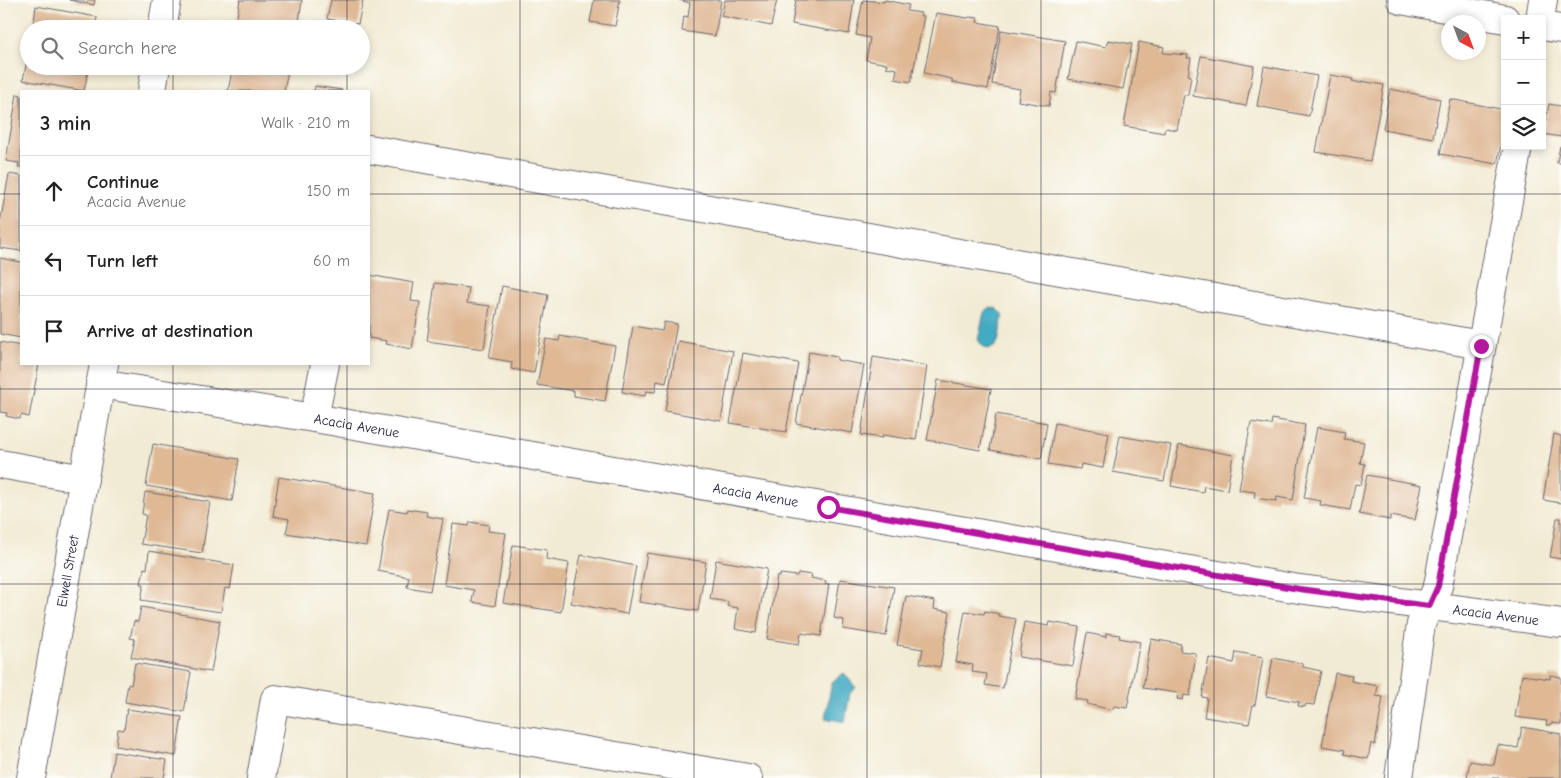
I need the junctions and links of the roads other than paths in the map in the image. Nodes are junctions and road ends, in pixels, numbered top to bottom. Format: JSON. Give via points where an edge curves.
{"nodes":[{"id":1,"x":167,"y":0,"type":"edge"},
{"id":2,"x":1401,"y":0,"type":"edge"},
{"id":3,"x":1543,"y":0,"type":"edge"},
{"id":4,"x":1541,"y":15,"type":"edge"},
{"id":5,"x":1501,"y":18,"type":"edge"},
{"id":6,"x":164,"y":20,"type":"edge"},
{"id":7,"x":1546,"y":27,"type":"edge"},
{"id":8,"x":1561,"y":29,"type":"edge"},
{"id":9,"x":155,"y":75,"type":"edge"},
{"id":10,"x":152,"y":90,"type":"edge"},
{"id":11,"x":370,"y":149,"type":"edge"},
{"id":12,"x":1517,"y":150,"type":"edge"},
{"id":13,"x":1481,"y":346,"type":"junction"},
{"id":14,"x":325,"y":365,"type":"edge"},
{"id":15,"x":102,"y":374,"type":"edge"},
{"id":16,"x":314,"y":418,"type":"junction"},
{"id":17,"x":0,"y":464,"type":"edge"},
{"id":18,"x":84,"y":479,"type":"junction"},
{"id":19,"x":1429,"y":606,"type":"junction"},
{"id":20,"x":1561,"y":623,"type":"edge"},
{"id":21,"x":31,"y":778,"type":"edge"},
{"id":22,"x":261,"y":778,"type":"edge"},
{"id":23,"x":748,"y":778,"type":"edge"},
{"id":24,"x":1399,"y":778,"type":"edge"}],
"edges":[{"from":1,"to":6,"type":"street"},
{"from":2,"to":5,"type":"street"},
{"from":3,"to":4,"type":"street"},
{"from":7,"to":8,"type":"street"},
{"from":9,"to":10,"type":"street"},
{"from":11,"to":13,"type":"street"},
{"from":12,"to":13,"type":"street"},
{"from":13,"to":19,"type":"street","via":[[1438,586]]},
{"from":14,"to":16,"type":"street"},
{"from":15,"to":16,"type":"street","name":"Acacia Avenue"},
{"from":15,"to":18,"type":"street","name":"Elwell Street"},
{"from":16,"to":19,"type":"street","name":"Acacia Avenue","via":[[1299,589]]},
{"from":17,"to":18,"type":"street"},
{"from":18,"to":21,"type":"street","name":"Elwell Street"},
{"from":19,"to":20,"type":"street","name":"Acacia Avenue"},
{"from":19,"to":24,"type":"street","via":[[1421,624]]},
{"from":22,"to":23,"type":"street","via":[[275,699]]}]}
